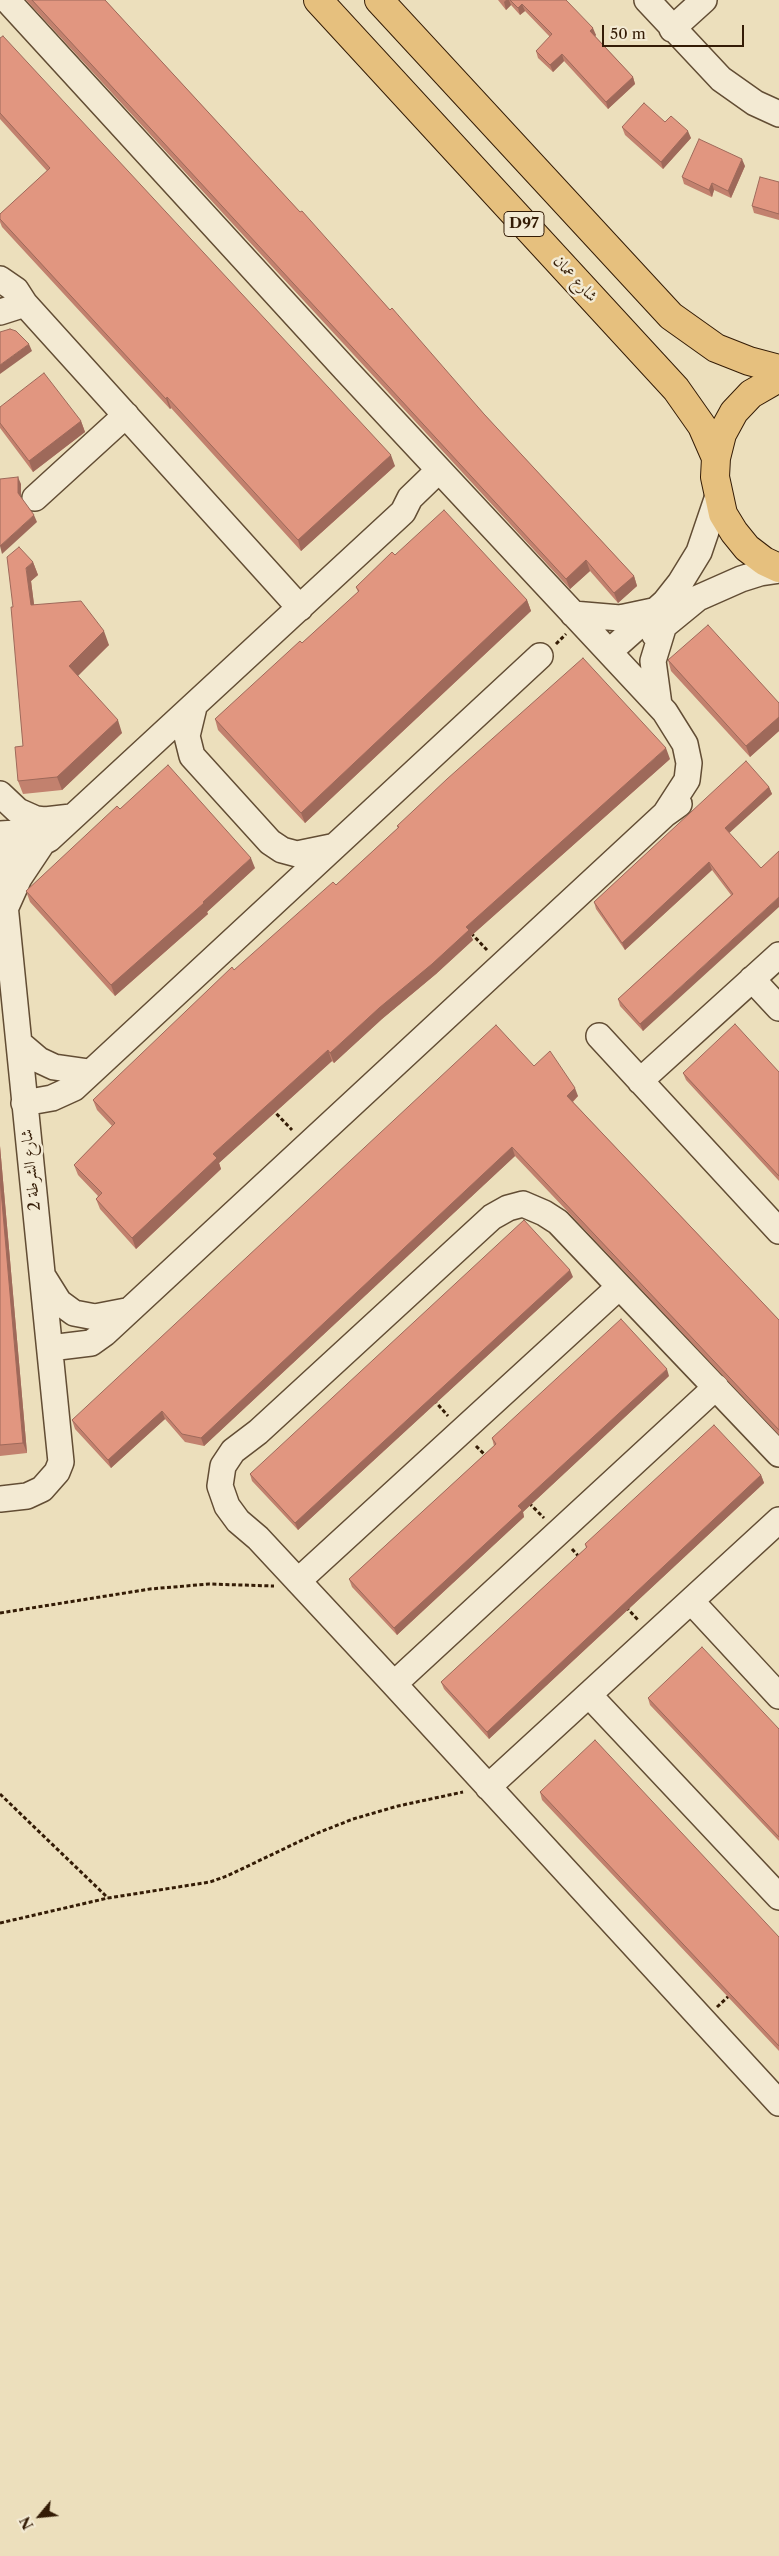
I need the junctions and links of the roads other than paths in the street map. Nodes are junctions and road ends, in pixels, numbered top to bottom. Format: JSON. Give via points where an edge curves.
{"nodes":[{"id":1,"x":7,"y":0,"type":"edge"},
{"id":2,"x":318,"y":0,"type":"edge"},
{"id":3,"x":379,"y":0,"type":"edge"},
{"id":4,"x":647,"y":0,"type":"edge"},
{"id":5,"x":704,"y":0,"type":"edge"},
{"id":6,"x":672,"y":29,"type":"junction"},
{"id":7,"x":779,"y":114,"type":"edge"},
{"id":8,"x":0,"y":283,"type":"edge"},
{"id":9,"x":25,"y":304,"type":"junction"},
{"id":10,"x":0,"y":312,"type":"edge"},
{"id":11,"x":779,"y":369,"type":"edge"},
{"id":12,"x":779,"y":378,"type":"edge"},
{"id":13,"x":126,"y":415,"type":"junction"},
{"id":14,"x":716,"y":458,"type":"junction"},
{"id":15,"x":443,"y":475,"type":"junction"},
{"id":16,"x":718,"y":496,"type":"junction"},
{"id":17,"x":34,"y":498,"type":"dead end"},
{"id":18,"x":779,"y":569,"type":"edge"},
{"id":19,"x":300,"y":608,"type":"junction"},
{"id":20,"x":573,"y":614,"type":"junction"},
{"id":21,"x":660,"y":618,"type":"junction"},
{"id":22,"x":540,"y":656,"type":"dead end"},
{"id":23,"x":614,"y":658,"type":"junction"},
{"id":24,"x":194,"y":706,"type":"junction"},
{"id":25,"x":662,"y":709,"type":"junction"},
{"id":26,"x":0,"y":794,"type":"edge"},
{"id":27,"x":65,"y":822,"type":"junction"},
{"id":28,"x":0,"y":834,"type":"edge"},
{"id":29,"x":41,"y":845,"type":"junction"},
{"id":30,"x":333,"y":846,"type":"junction"},
{"id":31,"x":0,"y":854,"type":"edge"},
{"id":32,"x":5,"y":909,"type":"junction"},
{"id":33,"x":779,"y":955,"type":"edge"},
{"id":34,"x":752,"y":979,"type":"junction"},
{"id":35,"x":779,"y":1008,"type":"edge"},
{"id":36,"x":599,"y":1036,"type":"dead end"},
{"id":37,"x":19,"y":1043,"type":"junction"},
{"id":38,"x":80,"y":1081,"type":"junction"},
{"id":39,"x":640,"y":1081,"type":"junction"},
{"id":40,"x":24,"y":1093,"type":"junction"},
{"id":41,"x":29,"y":1148,"type":"junction"},
{"id":42,"x":779,"y":1231,"type":"edge"},
{"id":43,"x":41,"y":1272,"type":"junction"},
{"id":44,"x":619,"y":1287,"type":"junction"},
{"id":45,"x":119,"y":1318,"type":"junction"},
{"id":46,"x":49,"y":1339,"type":"junction"},
{"id":47,"x":91,"y":1343,"type":"junction"},
{"id":48,"x":716,"y":1387,"type":"junction"},
{"id":49,"x":54,"y":1395,"type":"junction"},
{"id":50,"x":779,"y":1454,"type":"edge"},
{"id":51,"x":0,"y":1499,"type":"edge"},
{"id":52,"x":779,"y":1520,"type":"edge"},
{"id":53,"x":298,"y":1581,"type":"junction"},
{"id":54,"x":691,"y":1601,"type":"junction"},
{"id":55,"x":394,"y":1684,"type":"junction"},
{"id":56,"x":589,"y":1695,"type":"junction"},
{"id":57,"x":779,"y":1696,"type":"edge"},
{"id":58,"x":488,"y":1787,"type":"junction"},
{"id":59,"x":779,"y":1897,"type":"edge"},
{"id":60,"x":779,"y":2103,"type":"edge"}],
"edges":[{"from":1,"to":15,"type":"street"},
{"from":2,"to":14,"type":"main road","name":"شارع عمان","number":"D97","via":[[676,389],[702,426]]},
{"from":3,"to":11,"type":"main road","number":"D97","via":[[671,316],[716,348]]},
{"from":4,"to":6,"type":"street"},
{"from":5,"to":6,"type":"street"},
{"from":6,"to":7,"type":"street","via":[[721,79],[755,103]]},
{"from":8,"to":9,"type":"street"},
{"from":9,"to":10,"type":"street"},
{"from":9,"to":13,"type":"street"},
{"from":12,"to":14,"type":"main road","via":[[751,394],[734,412],[722,434]]},
{"from":13,"to":17,"type":"street"},
{"from":13,"to":19,"type":"street"},
{"from":14,"to":16,"type":"main road"},
{"from":15,"to":19,"type":"street","via":[[418,505],[402,512]]},
{"from":15,"to":20,"type":"street"},
{"from":16,"to":18,"type":"main road","via":[[723,514],[734,532],[748,548]]},
{"from":16,"to":21,"type":"street","via":[[699,552]]},
{"from":18,"to":21,"type":"street","via":[[718,588]]},
{"from":19,"to":24,"type":"street"},
{"from":20,"to":21,"type":"street"},
{"from":20,"to":23,"type":"street"},
{"from":21,"to":23,"type":"street"},
{"from":21,"to":25,"type":"street","via":[[653,661]]},
{"from":22,"to":30,"type":"street"},
{"from":23,"to":25,"type":"street"},
{"from":24,"to":27,"type":"street"},
{"from":24,"to":30,"type":"street","via":[[187,736],[192,756],[270,842],[297,854]]},
{"from":25,"to":45,"type":"street","via":[[685,744],[689,764],[687,780],[665,814]]},
{"from":26,"to":27,"type":"street","via":[[18,811],[36,819]]},
{"from":27,"to":28,"type":"street","via":[[28,833]]},
{"from":27,"to":29,"type":"street"},
{"from":29,"to":31,"type":"street"},
{"from":29,"to":32,"type":"street","via":[[19,878]]},
{"from":30,"to":38,"type":"street"},
{"from":31,"to":32,"type":"street","name":"شارع الشرطة 2"},
{"from":32,"to":37,"type":"street","name":"شارع الشرطة 2"},
{"from":33,"to":34,"type":"street"},
{"from":34,"to":35,"type":"street"},
{"from":34,"to":39,"type":"street"},
{"from":36,"to":39,"type":"street"},
{"from":37,"to":38,"type":"street","via":[[39,1060],[66,1071]]},
{"from":37,"to":40,"type":"street","name":"شارع الشرطة 2"},
{"from":38,"to":40,"type":"street","via":[[65,1079]]},
{"from":38,"to":41,"type":"street","via":[[51,1111]]},
{"from":39,"to":42,"type":"street"},
{"from":40,"to":41,"type":"street","name":"شارع الشرطة 2"},
{"from":41,"to":43,"type":"street","name":"شارع الشرطة 2"},
{"from":43,"to":45,"type":"street","via":[[53,1295],[74,1313]]},
{"from":43,"to":46,"type":"street","name":"شارع الشرطة 2"},
{"from":44,"to":48,"type":"street"},
{"from":44,"to":53,"type":"street"},
{"from":44,"to":53,"type":"street","via":[[558,1222],[523,1204],[508,1208],[492,1218],[258,1432],[240,1460],[233,1481],[237,1503],[258,1538]]},
{"from":45,"to":46,"type":"street"},
{"from":45,"to":47,"type":"street"},
{"from":46,"to":47,"type":"street"},
{"from":46,"to":49,"type":"street","name":"شارع الشرطة 2"},
{"from":47,"to":49,"type":"street","via":[[69,1366]]},
{"from":48,"to":50,"type":"street"},
{"from":48,"to":55,"type":"street"},
{"from":49,"to":51,"type":"street","name":"شارع الشرطة 2","via":[[61,1462],[51,1481],[42,1489],[27,1496]]},
{"from":52,"to":54,"type":"street"},
{"from":53,"to":55,"type":"street"},
{"from":54,"to":56,"type":"street"},
{"from":54,"to":57,"type":"street"},
{"from":55,"to":58,"type":"street"},
{"from":56,"to":58,"type":"street"},
{"from":56,"to":59,"type":"street"},
{"from":58,"to":60,"type":"street"}]}
